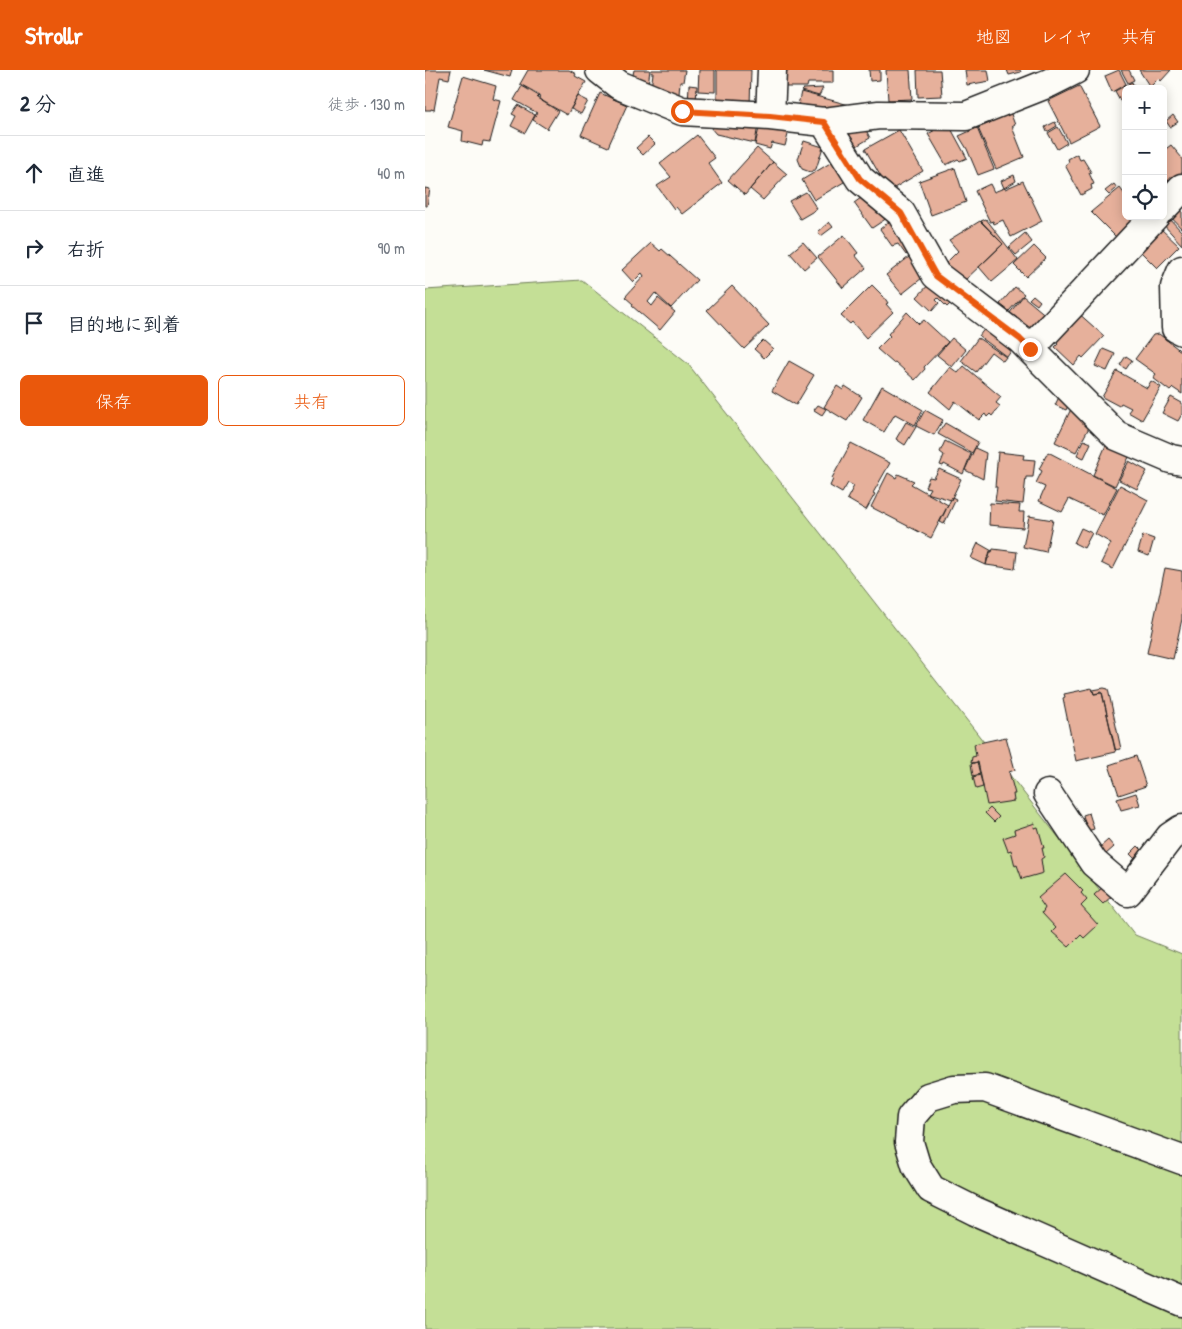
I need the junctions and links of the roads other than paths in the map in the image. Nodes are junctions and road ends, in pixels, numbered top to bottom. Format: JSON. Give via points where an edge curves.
{"nodes":[{"id":1,"x":599,"y":70,"type":"edge"},
{"id":2,"x":772,"y":70,"type":"edge"},
{"id":3,"x":1075,"y":70,"type":"edge"},
{"id":4,"x":770,"y":116,"type":"junction"},
{"id":5,"x":824,"y":122,"type":"junction"},
{"id":6,"x":1182,"y":188,"type":"edge"},
{"id":7,"x":1167,"y":204,"type":"edge"},
{"id":8,"x":1151,"y":220,"type":"edge"},
{"id":9,"x":1182,"y":270,"type":"edge"},
{"id":10,"x":1182,"y":331,"type":"edge"},
{"id":11,"x":1030,"y":349,"type":"junction"},
{"id":12,"x":1182,"y":461,"type":"edge"},
{"id":13,"x":1048,"y":794,"type":"dead end"},
{"id":14,"x":1182,"y":829,"type":"edge"},
{"id":15,"x":1182,"y":1160,"type":"edge"},
{"id":16,"x":1182,"y":1302,"type":"edge"}],
"edges":[{"from":1,"to":4,"type":"street","via":[[619,85],[682,111]]},
{"from":2,"to":4,"type":"street"},
{"from":3,"to":5,"type":"street","via":[[966,116],[879,115]]},
{"from":4,"to":5,"type":"street"},
{"from":5,"to":11,"type":"street","via":[[860,179],[901,213],[936,276]]},
{"from":6,"to":7,"type":"street"},
{"from":8,"to":11,"type":"street"},
{"from":9,"to":10,"type":"street","via":[[1175,287],[1176,328]]},
{"from":11,"to":12,"type":"street","via":[[1117,436]]},
{"from":13,"to":14,"type":"street","via":[[1094,863],[1128,892],[1170,837]]},
{"from":15,"to":16,"type":"street","via":[[985,1088],[954,1089],[927,1096],[911,1117],[909,1142],[916,1165],[931,1188],[975,1211]]}]}
